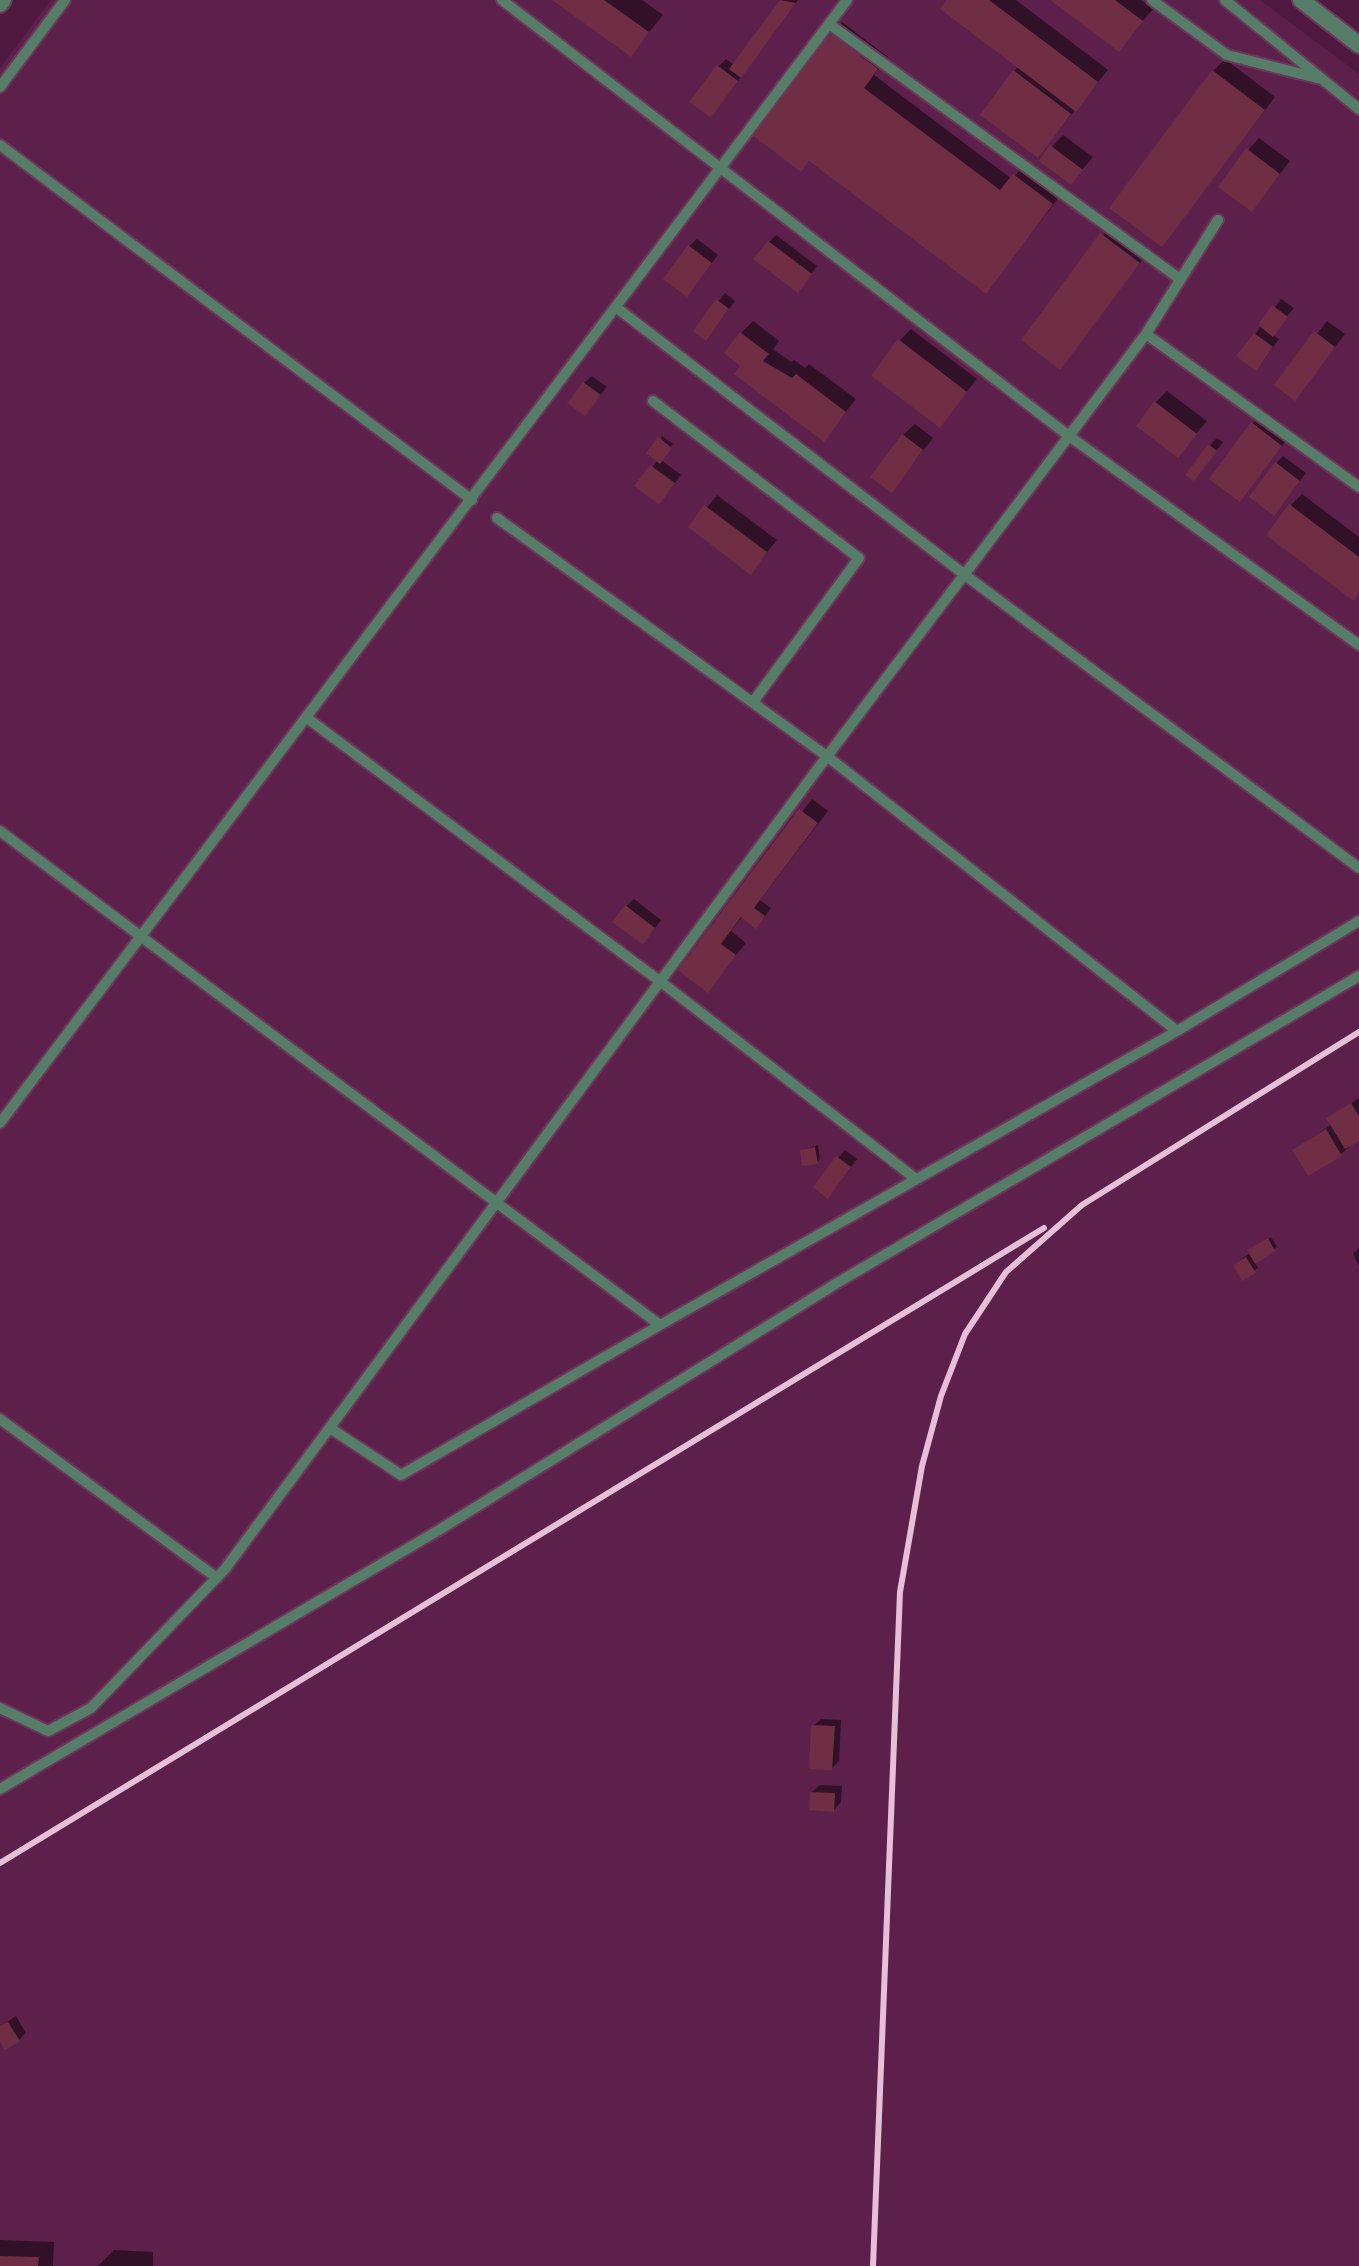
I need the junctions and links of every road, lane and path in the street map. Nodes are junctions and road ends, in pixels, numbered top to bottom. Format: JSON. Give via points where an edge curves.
{"nodes":[{"id":1,"x":65,"y":0,"type":"edge"},
{"id":2,"x":502,"y":0,"type":"edge"},
{"id":3,"x":847,"y":0,"type":"edge"},
{"id":4,"x":1152,"y":0,"type":"edge"},
{"id":5,"x":1225,"y":0,"type":"edge"},
{"id":6,"x":1301,"y":0,"type":"edge"},
{"id":7,"x":829,"y":24,"type":"junction"},
{"id":8,"x":1359,"y":45,"type":"edge"},
{"id":9,"x":1321,"y":79,"type":"junction"},
{"id":10,"x":0,"y":87,"type":"edge"},
{"id":11,"x":1359,"y":109,"type":"edge"},
{"id":12,"x":0,"y":145,"type":"edge"},
{"id":13,"x":721,"y":170,"type":"junction"},
{"id":14,"x":1218,"y":220,"type":"dead end"},
{"id":15,"x":1180,"y":279,"type":"junction"},
{"id":16,"x":617,"y":308,"type":"junction"},
{"id":17,"x":1146,"y":334,"type":"junction"},
{"id":18,"x":653,"y":401,"type":"dead end"},
{"id":19,"x":1069,"y":436,"type":"junction"},
{"id":20,"x":1359,"y":487,"type":"edge"},
{"id":21,"x":472,"y":500,"type":"junction"},
{"id":22,"x":497,"y":518,"type":"dead end"},
{"id":23,"x":965,"y":575,"type":"junction"},
{"id":24,"x":1359,"y":645,"type":"edge"},
{"id":25,"x":753,"y":702,"type":"junction"},
{"id":26,"x":307,"y":718,"type":"junction"},
{"id":27,"x":828,"y":757,"type":"junction"},
{"id":28,"x":0,"y":831,"type":"edge"},
{"id":29,"x":1359,"y":868,"type":"edge"},
{"id":30,"x":1359,"y":921,"type":"edge"},
{"id":31,"x":141,"y":936,"type":"junction"},
{"id":32,"x":1359,"y":976,"type":"edge"},
{"id":33,"x":661,"y":982,"type":"junction"},
{"id":34,"x":1177,"y":1031,"type":"junction"},
{"id":35,"x":0,"y":1123,"type":"edge"},
{"id":36,"x":916,"y":1179,"type":"junction"},
{"id":37,"x":497,"y":1203,"type":"junction"},
{"id":38,"x":660,"y":1325,"type":"junction"},
{"id":39,"x":0,"y":1419,"type":"edge"},
{"id":40,"x":330,"y":1428,"type":"junction"},
{"id":41,"x":217,"y":1578,"type":"junction"},
{"id":42,"x":0,"y":1708,"type":"edge"},
{"id":43,"x":0,"y":1789,"type":"edge"}],
"edges":[{"from":1,"to":10,"type":"lane"},
{"from":2,"to":13,"type":"lane"},
{"from":3,"to":7,"type":"lane"},
{"from":4,"to":9,"type":"lane","via":[[1227,55]]},
{"from":5,"to":9,"type":"lane"},
{"from":6,"to":8,"type":"street"},
{"from":7,"to":13,"type":"lane"},
{"from":7,"to":15,"type":"lane"},
{"from":9,"to":11,"type":"lane"},
{"from":12,"to":21,"type":"lane"},
{"from":13,"to":16,"type":"lane"},
{"from":13,"to":19,"type":"lane"},
{"from":14,"to":15,"type":"lane"},
{"from":15,"to":17,"type":"lane"},
{"from":16,"to":21,"type":"lane"},
{"from":16,"to":23,"type":"lane"},
{"from":17,"to":19,"type":"lane"},
{"from":17,"to":20,"type":"lane"},
{"from":18,"to":25,"type":"lane","via":[[859,558]]},
{"from":19,"to":23,"type":"lane"},
{"from":19,"to":24,"type":"lane"},
{"from":21,"to":26,"type":"lane"},
{"from":22,"to":25,"type":"lane"},
{"from":23,"to":27,"type":"lane"},
{"from":23,"to":29,"type":"lane"},
{"from":25,"to":27,"type":"lane"},
{"from":26,"to":31,"type":"lane"},
{"from":26,"to":33,"type":"lane"},
{"from":27,"to":33,"type":"lane"},
{"from":27,"to":34,"type":"lane"},
{"from":28,"to":31,"type":"lane"},
{"from":30,"to":34,"type":"lane"},
{"from":31,"to":35,"type":"lane"},
{"from":31,"to":37,"type":"lane"},
{"from":32,"to":43,"type":"lane","via":[[837,1283],[439,1530]]},
{"from":33,"to":36,"type":"lane"},
{"from":33,"to":37,"type":"lane"},
{"from":34,"to":36,"type":"lane"},
{"from":36,"to":38,"type":"lane"},
{"from":37,"to":38,"type":"lane"},
{"from":37,"to":40,"type":"lane"},
{"from":38,"to":40,"type":"lane","via":[[401,1475]]},
{"from":39,"to":41,"type":"lane"},
{"from":40,"to":41,"type":"lane"},
{"from":41,"to":42,"type":"lane","via":[[91,1708],[48,1731]]}]}
